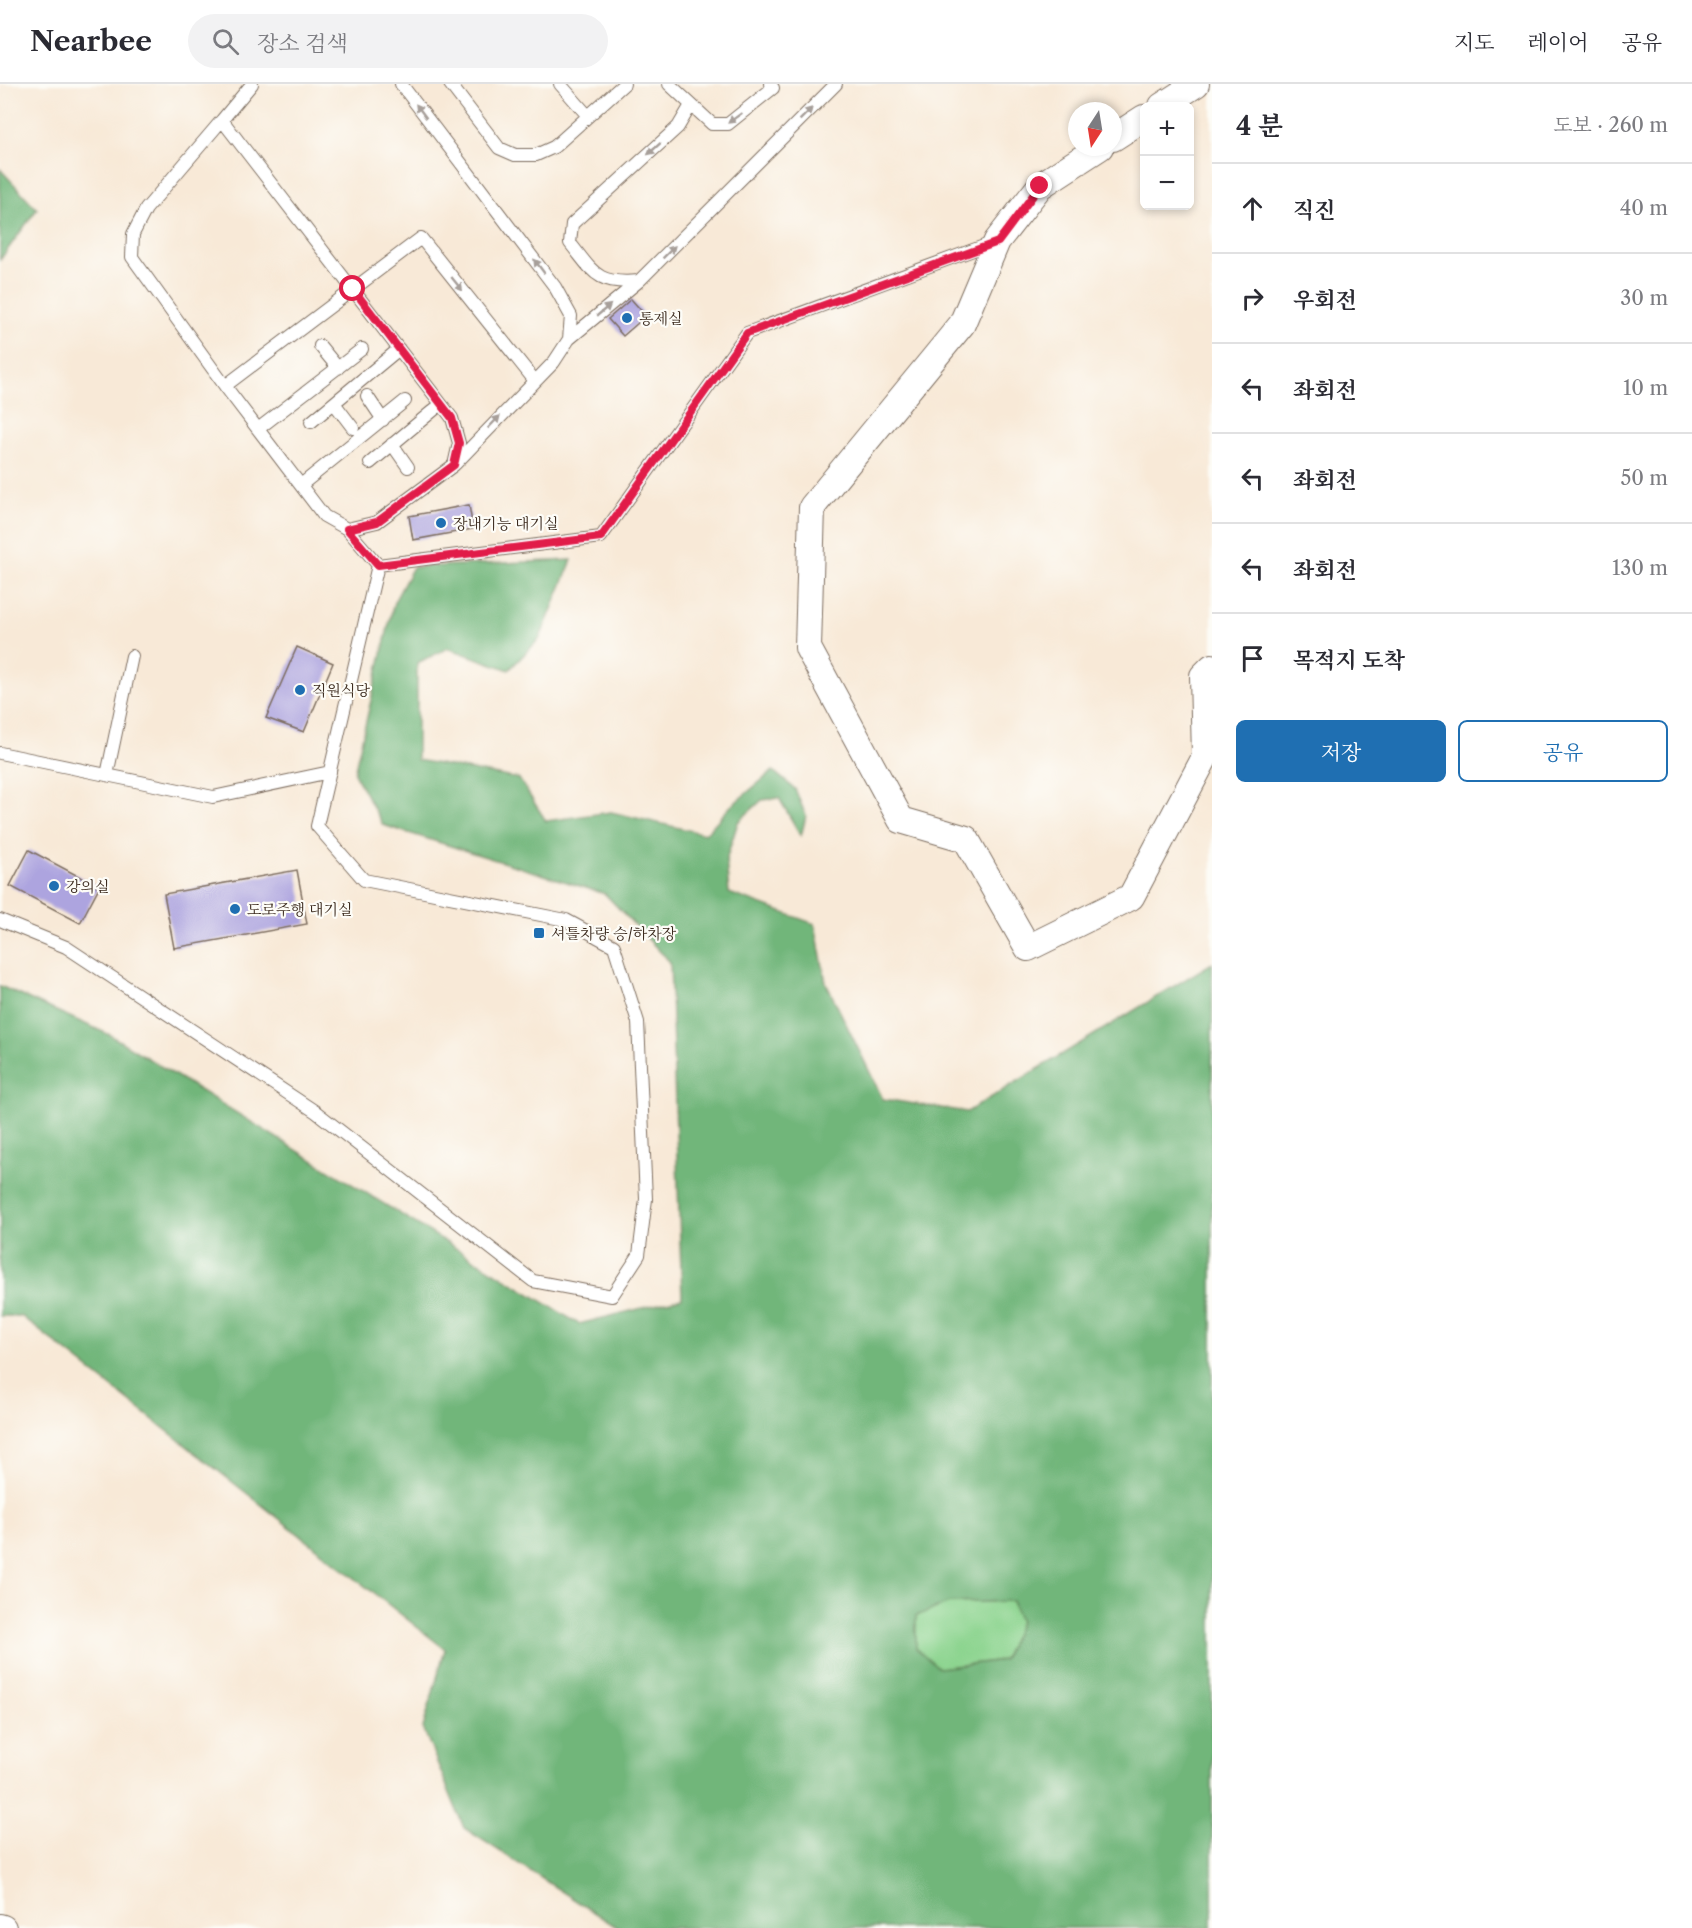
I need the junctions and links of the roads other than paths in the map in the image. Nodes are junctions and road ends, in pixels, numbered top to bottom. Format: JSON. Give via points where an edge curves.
{"nodes":[{"id":1,"x":252,"y":84,"type":"edge"},
{"id":2,"x":401,"y":84,"type":"edge"},
{"id":3,"x":450,"y":84,"type":"edge"},
{"id":4,"x":560,"y":84,"type":"edge"},
{"id":5,"x":624,"y":84,"type":"edge"},
{"id":6,"x":669,"y":84,"type":"edge"},
{"id":7,"x":770,"y":84,"type":"edge"},
{"id":8,"x":836,"y":84,"type":"edge"},
{"id":9,"x":1196,"y":84,"type":"edge"},
{"id":10,"x":1168,"y":102,"type":"edge"},
{"id":11,"x":691,"y":105,"type":"junction"},
{"id":12,"x":588,"y":116,"type":"junction"},
{"id":13,"x":222,"y":120,"type":"junction"},
{"id":14,"x":1140,"y":121,"type":"edge"},
{"id":15,"x":1122,"y":132,"type":"edge"},
{"id":16,"x":1086,"y":156,"type":"edge"},
{"id":17,"x":998,"y":242,"type":"junction"},
{"id":18,"x":639,"y":281,"type":"junction"},
{"id":19,"x":353,"y":289,"type":"junction"},
{"id":20,"x":568,"y":339,"type":"junction"},
{"id":21,"x":320,"y":346,"type":"dead end"},
{"id":22,"x":362,"y":349,"type":"dead end"},
{"id":23,"x":399,"y":349,"type":"junction"},
{"id":24,"x":338,"y":368,"type":"junction"},
{"id":25,"x":535,"y":381,"type":"junction"},
{"id":26,"x":225,"y":386,"type":"junction"},
{"id":27,"x":366,"y":396,"type":"dead end"},
{"id":28,"x":405,"y":402,"type":"dead end"},
{"id":29,"x":334,"y":403,"type":"junction"},
{"id":30,"x":441,"y":404,"type":"junction"},
{"id":31,"x":382,"y":420,"type":"junction"},
{"id":32,"x":311,"y":422,"type":"dead end"},
{"id":33,"x":353,"y":428,"type":"dead end"},
{"id":34,"x":258,"y":429,"type":"junction"},
{"id":35,"x":392,"y":444,"type":"junction"},
{"id":36,"x":370,"y":463,"type":"dead end"},
{"id":37,"x":454,"y":465,"type":"junction"},
{"id":38,"x":408,"y":467,"type":"dead end"},
{"id":39,"x":301,"y":485,"type":"junction"},
{"id":40,"x":347,"y":529,"type":"junction"},
{"id":41,"x":378,"y":565,"type":"junction"},
{"id":42,"x":132,"y":656,"type":"dead end"},
{"id":43,"x":1212,"y":667,"type":"edge"},
{"id":44,"x":0,"y":753,"type":"edge"},
{"id":45,"x":330,"y":772,"type":"junction"},
{"id":46,"x":107,"y":775,"type":"junction"},
{"id":47,"x":0,"y":920,"type":"edge"}],
"edges":[{"from":1,"to":13,"type":"lane"},
{"from":20,"to":2,"type":"lane","one_way":true,"via":[[571,316],[555,287]]},
{"from":3,"to":12,"type":"lane","via":[[499,148],[515,155],[536,155],[554,147]]},
{"from":4,"to":12,"type":"lane"},
{"from":5,"to":12,"type":"lane"},
{"from":6,"to":11,"type":"lane"},
{"from":7,"to":11,"type":"lane","one_way":true,"via":[[773,88],[728,124],[712,124]]},
{"from":18,"to":8,"type":"lane","one_way":true},
{"from":9,"to":10,"type":"street"},
{"from":11,"to":18,"type":"lane","one_way":true,"via":[[678,127],[572,224],[570,243],[596,276],[620,283]]},
{"from":13,"to":19,"type":"lane"},
{"from":13,"to":26,"type":"lane","via":[[146,209],[133,234],[132,257]]},
{"from":14,"to":15,"type":"street"},
{"from":16,"to":17,"type":"street","via":[[1040,186]]},
{"from":17,"to":41,"type":"lane","via":[[747,333],[601,537]]},
{"from":17,"to":43,"type":"street","via":[[962,324],[812,507],[808,648],[902,820],[966,839],[1028,948],[1131,897],[1205,757],[1203,676]]},
{"from":20,"to":18,"type":"lane","one_way":true},
{"from":19,"to":23,"type":"lane"},
{"from":19,"to":25,"type":"lane","one_way":true,"via":[[421,238]]},
{"from":19,"to":26,"type":"lane"},
{"from":20,"to":25,"type":"lane","via":[[554,362]]},
{"from":21,"to":24,"type":"lane"},
{"from":22,"to":24,"type":"lane"},
{"from":23,"to":29,"type":"lane"},
{"from":23,"to":30,"type":"lane"},
{"from":24,"to":34,"type":"lane"},
{"from":37,"to":25,"type":"lane","one_way":true},
{"from":26,"to":34,"type":"lane"},
{"from":27,"to":31,"type":"lane"},
{"from":28,"to":31,"type":"lane"},
{"from":29,"to":32,"type":"lane"},
{"from":29,"to":33,"type":"lane"},
{"from":30,"to":35,"type":"lane"},
{"from":30,"to":37,"type":"lane","via":[[452,418],[459,443]]},
{"from":31,"to":39,"type":"lane"},
{"from":34,"to":39,"type":"lane"},
{"from":35,"to":36,"type":"lane"},
{"from":35,"to":38,"type":"lane"},
{"from":37,"to":40,"type":"lane","via":[[377,522]]},
{"from":39,"to":40,"type":"lane","via":[[324,516]]},
{"from":40,"to":41,"type":"lane"},
{"from":41,"to":45,"type":"lane"},
{"from":42,"to":46,"type":"lane"},
{"from":44,"to":46,"type":"lane"},
{"from":45,"to":46,"type":"lane","via":[[213,797]]},
{"from":45,"to":47,"type":"lane","via":[[317,826],[364,880],[566,920],[614,946],[638,1022],[646,1199],[639,1256],[612,1296],[533,1281],[316,1112],[66,947]]}]}
